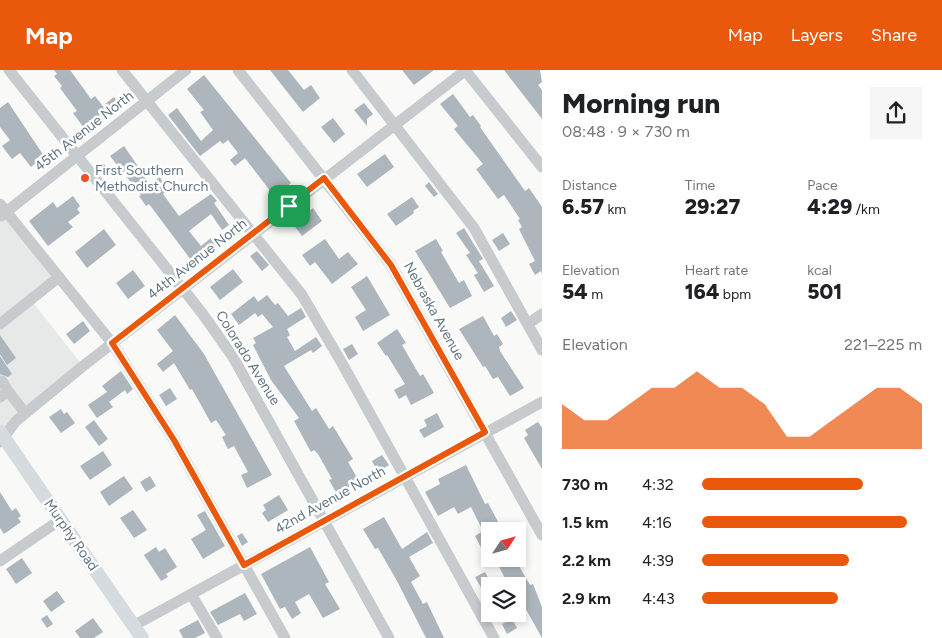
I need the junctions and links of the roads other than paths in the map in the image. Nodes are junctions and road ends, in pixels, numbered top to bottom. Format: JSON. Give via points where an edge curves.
{"nodes":[{"id":1,"x":9,"y":70,"type":"edge"},
{"id":2,"x":122,"y":70,"type":"edge"},
{"id":3,"x":186,"y":70,"type":"edge"},
{"id":4,"x":238,"y":70,"type":"edge"},
{"id":5,"x":352,"y":70,"type":"edge"},
{"id":6,"x":466,"y":70,"type":"edge"},
{"id":7,"x":147,"y":100,"type":"junction"},
{"id":8,"x":394,"y":124,"type":"junction"},
{"id":9,"x":77,"y":156,"type":"junction"},
{"id":10,"x":542,"y":167,"type":"edge"},
{"id":11,"x":324,"y":178,"type":"junction"},
{"id":12,"x":2,"y":211,"type":"edge"},
{"id":13,"x":253,"y":235,"type":"junction"},
{"id":14,"x":59,"y":278,"type":"junction"},
{"id":15,"x":183,"y":290,"type":"junction"},
{"id":16,"x":542,"y":314,"type":"edge"},
{"id":17,"x":0,"y":324,"type":"edge"},
{"id":18,"x":528,"y":324,"type":"junction"},
{"id":19,"x":112,"y":343,"type":"junction"},
{"id":20,"x":542,"y":350,"type":"edge"},
{"id":21,"x":3,"y":390,"type":"edge"},
{"id":22,"x":542,"y":402,"type":"edge"},
{"id":23,"x":25,"y":413,"type":"junction"},
{"id":24,"x":485,"y":432,"type":"junction"},
{"id":25,"x":1,"y":437,"type":"edge"},
{"id":26,"x":405,"y":476,"type":"junction"},
{"id":27,"x":60,"y":520,"type":"junction"},
{"id":28,"x":324,"y":521,"type":"junction"},
{"id":29,"x":542,"y":535,"type":"edge"},
{"id":30,"x":0,"y":561,"type":"edge"},
{"id":31,"x":244,"y":565,"type":"junction"},
{"id":32,"x":190,"y":594,"type":"junction"},
{"id":33,"x":134,"y":626,"type":"junction"},
{"id":34,"x":142,"y":638,"type":"edge"},
{"id":35,"x":217,"y":638,"type":"edge"},
{"id":36,"x":285,"y":638,"type":"edge"},
{"id":37,"x":389,"y":638,"type":"edge"},
{"id":38,"x":494,"y":638,"type":"edge"}],
"edges":[{"from":1,"to":9,"type":"street","name":"Colorado Avenue"},
{"from":2,"to":7,"type":"street"},
{"from":3,"to":7,"type":"street","name":"45th Avenue North"},
{"from":4,"to":11,"type":"street","name":"Nebraska Avenue"},
{"from":5,"to":8,"type":"street"},
{"from":6,"to":8,"type":"street","name":"44th Avenue North"},
{"from":6,"to":10,"type":"street"},
{"from":7,"to":9,"type":"street","name":"45th Avenue North"},
{"from":7,"to":13,"type":"street"},
{"from":8,"to":11,"type":"street","name":"44th Avenue North"},
{"from":8,"to":18,"type":"street","via":[[474,228]]},
{"from":9,"to":12,"type":"street","name":"45th Avenue North"},
{"from":9,"to":15,"type":"street","name":"Colorado Avenue"},
{"from":11,"to":13,"type":"street","name":"44th Avenue North"},
{"from":11,"to":24,"type":"street","name":"Nebraska Avenue","via":[[391,265]]},
{"from":12,"to":14,"type":"street"},
{"from":13,"to":15,"type":"street","name":"44th Avenue North"},
{"from":13,"to":26,"type":"street","via":[[302,296]]},
{"from":14,"to":17,"type":"street"},
{"from":14,"to":19,"type":"street"},
{"from":15,"to":19,"type":"street","name":"44th Avenue North"},
{"from":15,"to":28,"type":"street","name":"Colorado Avenue","via":[[233,357]]},
{"from":16,"to":18,"type":"street"},
{"from":18,"to":20,"type":"street"},
{"from":19,"to":23,"type":"street","name":"44th Avenue North"},
{"from":19,"to":31,"type":"street","via":[[174,440]]},
{"from":21,"to":23,"type":"street"},
{"from":22,"to":24,"type":"street","name":"42nd Avenue North"},
{"from":23,"to":25,"type":"street","name":"44th Avenue North"},
{"from":24,"to":26,"type":"street","name":"42nd Avenue North"},
{"from":24,"to":29,"type":"street","name":"Nebraska Avenue"},
{"from":25,"to":27,"type":"main road","name":"Murphy Road"},
{"from":26,"to":28,"type":"street","name":"42nd Avenue North"},
{"from":26,"to":38,"type":"street"},
{"from":27,"to":30,"type":"street"},
{"from":27,"to":33,"type":"main road","name":"Murphy Road"},
{"from":28,"to":31,"type":"street","name":"42nd Avenue North"},
{"from":28,"to":37,"type":"street","name":"Colorado Avenue"},
{"from":31,"to":32,"type":"street","name":"42nd Avenue North"},
{"from":31,"to":36,"type":"street"},
{"from":32,"to":33,"type":"street","name":"42nd Avenue North"},
{"from":32,"to":35,"type":"street"},
{"from":33,"to":34,"type":"main road","name":"Murphy Road"}]}
